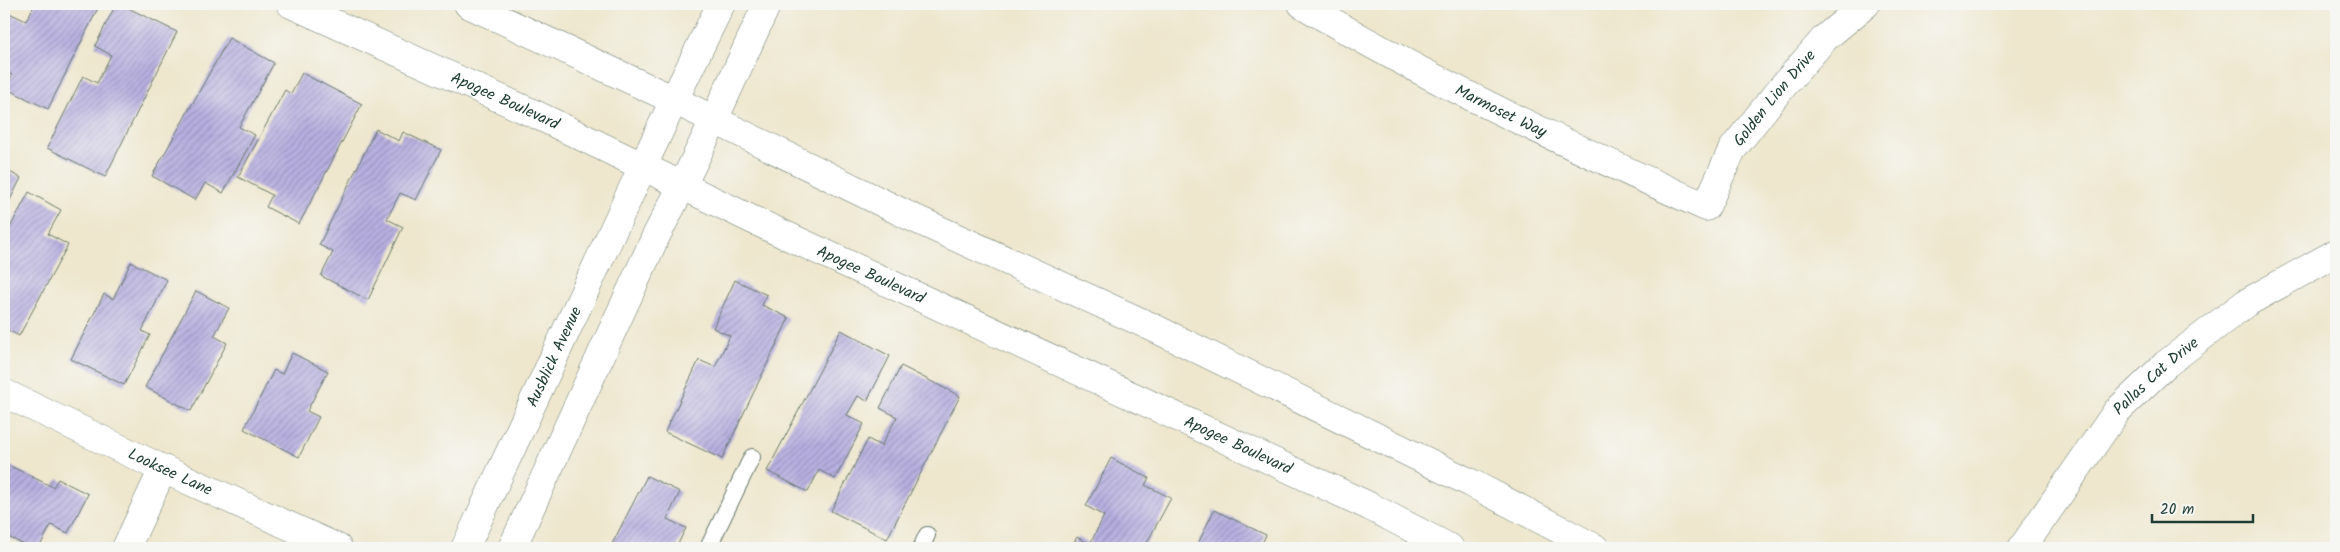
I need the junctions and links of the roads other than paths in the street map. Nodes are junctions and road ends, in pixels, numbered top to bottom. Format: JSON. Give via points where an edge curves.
{"nodes":[{"id":1,"x":291,"y":4,"type":"edge"},
{"id":2,"x":468,"y":4,"type":"edge"},
{"id":3,"x":722,"y":4,"type":"edge"},
{"id":4,"x":767,"y":4,"type":"edge"},
{"id":5,"x":1302,"y":4,"type":"edge"},
{"id":6,"x":1866,"y":4,"type":"edge"},
{"id":7,"x":674,"y":100,"type":"junction"},
{"id":8,"x":714,"y":120,"type":"junction"},
{"id":9,"x":643,"y":166,"type":"junction"},
{"id":10,"x":682,"y":186,"type":"junction"},
{"id":11,"x":1706,"y":208,"type":"joint"},
{"id":12,"x":2336,"y":253,"type":"edge"},
{"id":13,"x":4,"y":393,"type":"edge"},
{"id":14,"x":752,"y":457,"type":"dead end"},
{"id":15,"x":163,"y":469,"type":"junction"},
{"id":16,"x":126,"y":548,"type":"edge"},
{"id":17,"x":338,"y":548,"type":"edge"},
{"id":18,"x":465,"y":548,"type":"edge"},
{"id":19,"x":512,"y":548,"type":"edge"},
{"id":20,"x":708,"y":548,"type":"edge"},
{"id":21,"x":1450,"y":548,"type":"edge"},
{"id":22,"x":1594,"y":548,"type":"edge"},
{"id":23,"x":2022,"y":548,"type":"edge"}],
"edges":[{"from":1,"to":9,"type":"street","name":"Apogee Boulevard"},
{"from":2,"to":7,"type":"street"},
{"from":3,"to":7,"type":"street"},
{"from":4,"to":8,"type":"street"},
{"from":5,"to":11,"type":"street","name":"Marmoset Way","via":[[1471,96]]},
{"from":6,"to":11,"type":"street","name":"Golden Lion Drive","via":[[1825,38],[1732,150]]},
{"from":7,"to":8,"type":"street"},
{"from":7,"to":9,"type":"street","name":"Ausblick Avenue"},
{"from":8,"to":10,"type":"street"},
{"from":8,"to":22,"type":"street","via":[[1154,328],[1471,483]]},
{"from":9,"to":10,"type":"street","name":"Apogee Boulevard"},
{"from":9,"to":18,"type":"street","name":"Ausblick Avenue"},
{"from":10,"to":19,"type":"street"},
{"from":10,"to":21,"type":"street","name":"Apogee Boulevard","via":[[1369,506]]},
{"from":12,"to":23,"type":"street","name":"Pallas Cat Drive","via":[[2246,303],[2166,364],[2117,412]]},
{"from":13,"to":15,"type":"street","name":"Looksee Lane"},
{"from":14,"to":20,"type":"lane"},
{"from":15,"to":16,"type":"street"},
{"from":15,"to":17,"type":"street","name":"Looksee Lane"}]}
